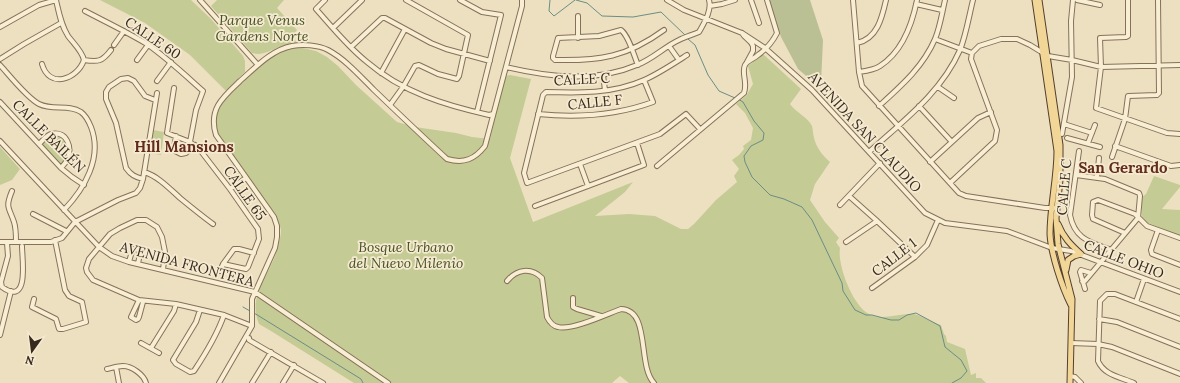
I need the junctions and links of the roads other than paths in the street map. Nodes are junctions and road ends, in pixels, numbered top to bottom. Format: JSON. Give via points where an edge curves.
{"nodes":[{"id":1,"x":56,"y":0,"type":"edge"},
{"id":2,"x":200,"y":0,"type":"edge"},
{"id":3,"x":325,"y":0,"type":"edge"},
{"id":4,"x":362,"y":0,"type":"edge"},
{"id":5,"x":406,"y":0,"type":"edge"},
{"id":6,"x":460,"y":0,"type":"edge"},
{"id":7,"x":522,"y":0,"type":"edge"},
{"id":8,"x":667,"y":0,"type":"edge"},
{"id":9,"x":709,"y":0,"type":"edge"},
{"id":10,"x":735,"y":0,"type":"edge"},
{"id":11,"x":750,"y":0,"type":"edge"},
{"id":12,"x":766,"y":0,"type":"edge"},
{"id":13,"x":853,"y":0,"type":"edge"},
{"id":14,"x":886,"y":0,"type":"edge"},
{"id":15,"x":945,"y":0,"type":"edge"},
{"id":16,"x":973,"y":0,"type":"edge"},
{"id":17,"x":1035,"y":0,"type":"edge"},
{"id":18,"x":1039,"y":0,"type":"edge"},
{"id":19,"x":1073,"y":0,"type":"edge"},
{"id":20,"x":1077,"y":0,"type":"edge"},
{"id":21,"x":1128,"y":0,"type":"edge"},
{"id":22,"x":1158,"y":0,"type":"edge"},
{"id":23,"x":414,"y":2,"type":"edge"},
{"id":24,"x":916,"y":2,"type":"edge"},
{"id":25,"x":1100,"y":5,"type":"dead end"},
{"id":26,"x":710,"y":6,"type":"junction"},
{"id":27,"x":942,"y":10,"type":"junction"},
{"id":28,"x":85,"y":11,"type":"dead end"},
{"id":29,"x":578,"y":16,"type":"dead end"},
{"id":30,"x":706,"y":19,"type":"junction"},
{"id":31,"x":756,"y":21,"type":"dead end"},
{"id":32,"x":61,"y":23,"type":"junction"},
{"id":33,"x":0,"y":27,"type":"edge"},
{"id":34,"x":333,"y":28,"type":"junction"},
{"id":35,"x":405,"y":29,"type":"junction"},
{"id":36,"x":664,"y":30,"type":"dead end"},
{"id":37,"x":124,"y":31,"type":"junction"},
{"id":38,"x":742,"y":33,"type":"junction"},
{"id":39,"x":578,"y":38,"type":"junction"},
{"id":40,"x":935,"y":39,"type":"junction"},
{"id":41,"x":1041,"y":41,"type":"junction"},
{"id":42,"x":857,"y":43,"type":"junction"},
{"id":43,"x":114,"y":45,"type":"dead end"},
{"id":44,"x":148,"y":45,"type":"junction"},
{"id":45,"x":1030,"y":45,"type":"junction"},
{"id":46,"x":669,"y":46,"type":"junction"},
{"id":47,"x":351,"y":47,"type":"junction"},
{"id":48,"x":765,"y":48,"type":"junction"},
{"id":49,"x":960,"y":49,"type":"junction"},
{"id":50,"x":111,"y":50,"type":"dead end"},
{"id":51,"x":632,"y":50,"type":"junction"},
{"id":52,"x":972,"y":53,"type":"junction"},
{"id":53,"x":1045,"y":54,"type":"junction"},
{"id":54,"x":464,"y":55,"type":"junction"},
{"id":55,"x":687,"y":55,"type":"dead end"},
{"id":56,"x":0,"y":59,"type":"edge"},
{"id":57,"x":84,"y":60,"type":"junction"},
{"id":58,"x":137,"y":60,"type":"dead end"},
{"id":59,"x":679,"y":60,"type":"junction"},
{"id":60,"x":1072,"y":60,"type":"junction"},
{"id":61,"x":490,"y":61,"type":"junction"},
{"id":62,"x":171,"y":62,"type":"junction"},
{"id":63,"x":747,"y":63,"type":"junction"},
{"id":64,"x":42,"y":64,"type":"dead end"},
{"id":65,"x":0,"y":65,"type":"edge"},
{"id":66,"x":258,"y":65,"type":"junction"},
{"id":67,"x":638,"y":65,"type":"junction"},
{"id":68,"x":1180,"y":65,"type":"edge"},
{"id":69,"x":506,"y":66,"type":"junction"},
{"id":70,"x":1159,"y":66,"type":"junction"},
{"id":71,"x":1101,"y":67,"type":"junction"},
{"id":72,"x":859,"y":72,"type":"junction"},
{"id":73,"x":381,"y":73,"type":"junction"},
{"id":74,"x":603,"y":75,"type":"junction"},
{"id":75,"x":644,"y":80,"type":"junction"},
{"id":76,"x":156,"y":81,"type":"dead end"},
{"id":77,"x":403,"y":87,"type":"junction"},
{"id":78,"x":938,"y":87,"type":"junction"},
{"id":79,"x":174,"y":88,"type":"dead end"},
{"id":80,"x":605,"y":90,"type":"junction"},
{"id":81,"x":157,"y":93,"type":"dead end"},
{"id":82,"x":954,"y":98,"type":"dead end"},
{"id":83,"x":155,"y":100,"type":"junction"},
{"id":84,"x":0,"y":102,"type":"edge"},
{"id":85,"x":390,"y":105,"type":"junction"},
{"id":86,"x":879,"y":106,"type":"junction"},
{"id":87,"x":919,"y":106,"type":"junction"},
{"id":88,"x":477,"y":112,"type":"junction"},
{"id":89,"x":991,"y":112,"type":"junction"},
{"id":90,"x":493,"y":114,"type":"junction"},
{"id":91,"x":538,"y":114,"type":"junction"},
{"id":92,"x":1125,"y":119,"type":"junction"},
{"id":93,"x":1064,"y":124,"type":"junction"},
{"id":94,"x":1095,"y":125,"type":"dead end"},
{"id":95,"x":898,"y":126,"type":"junction"},
{"id":96,"x":700,"y":130,"type":"junction"},
{"id":97,"x":1092,"y":133,"type":"junction"},
{"id":98,"x":1062,"y":134,"type":"dead end"},
{"id":99,"x":1180,"y":134,"type":"edge"},
{"id":100,"x":176,"y":136,"type":"junction"},
{"id":101,"x":1067,"y":138,"type":"dead end"},
{"id":102,"x":0,"y":141,"type":"edge"},
{"id":103,"x":951,"y":141,"type":"junction"},
{"id":104,"x":190,"y":142,"type":"junction"},
{"id":105,"x":637,"y":143,"type":"junction"},
{"id":106,"x":1088,"y":143,"type":"junction"},
{"id":107,"x":38,"y":144,"type":"junction"},
{"id":108,"x":195,"y":145,"type":"junction"},
{"id":109,"x":1116,"y":146,"type":"junction"},
{"id":110,"x":1100,"y":147,"type":"dead end"},
{"id":111,"x":1078,"y":151,"type":"dead end"},
{"id":112,"x":869,"y":152,"type":"junction"},
{"id":113,"x":1112,"y":157,"type":"dead end"},
{"id":114,"x":1099,"y":158,"type":"dead end"},
{"id":115,"x":930,"y":162,"type":"junction"},
{"id":116,"x":880,"y":163,"type":"junction"},
{"id":117,"x":580,"y":164,"type":"junction"},
{"id":118,"x":1180,"y":165,"type":"edge"},
{"id":119,"x":657,"y":166,"type":"dead end"},
{"id":120,"x":61,"y":168,"type":"junction"},
{"id":121,"x":144,"y":172,"type":"junction"},
{"id":122,"x":1076,"y":175,"type":"junction"},
{"id":123,"x":246,"y":178,"type":"junction"},
{"id":124,"x":1097,"y":178,"type":"junction"},
{"id":125,"x":143,"y":179,"type":"junction"},
{"id":126,"x":950,"y":183,"type":"junction"},
{"id":127,"x":84,"y":185,"type":"junction"},
{"id":128,"x":588,"y":186,"type":"junction"},
{"id":129,"x":230,"y":189,"type":"junction"},
{"id":130,"x":12,"y":191,"type":"dead end"},
{"id":131,"x":849,"y":196,"type":"junction"},
{"id":132,"x":840,"y":205,"type":"dead end"},
{"id":133,"x":535,"y":206,"type":"dead end"},
{"id":134,"x":1054,"y":208,"type":"junction"},
{"id":135,"x":64,"y":210,"type":"junction"},
{"id":136,"x":33,"y":214,"type":"dead end"},
{"id":137,"x":1056,"y":218,"type":"junction"},
{"id":138,"x":1138,"y":218,"type":"junction"},
{"id":139,"x":938,"y":220,"type":"junction"},
{"id":140,"x":877,"y":221,"type":"junction"},
{"id":141,"x":75,"y":222,"type":"junction"},
{"id":142,"x":213,"y":224,"type":"dead end"},
{"id":143,"x":1158,"y":230,"type":"junction"},
{"id":144,"x":66,"y":231,"type":"junction"},
{"id":145,"x":1125,"y":233,"type":"junction"},
{"id":146,"x":1180,"y":238,"type":"edge"},
{"id":147,"x":55,"y":240,"type":"junction"},
{"id":148,"x":0,"y":242,"type":"edge"},
{"id":149,"x":7,"y":242,"type":"junction"},
{"id":150,"x":16,"y":242,"type":"junction"},
{"id":151,"x":846,"y":242,"type":"dead end"},
{"id":152,"x":22,"y":246,"type":"dead end"},
{"id":153,"x":99,"y":247,"type":"junction"},
{"id":154,"x":1052,"y":248,"type":"junction"},
{"id":155,"x":1059,"y":249,"type":"junction"},
{"id":156,"x":1111,"y":250,"type":"junction"},
{"id":157,"x":254,"y":253,"type":"junction"},
{"id":158,"x":1081,"y":254,"type":"junction"},
{"id":159,"x":915,"y":257,"type":"junction"},
{"id":160,"x":129,"y":262,"type":"junction"},
{"id":161,"x":1101,"y":262,"type":"junction"},
{"id":162,"x":138,"y":264,"type":"junction"},
{"id":163,"x":223,"y":264,"type":"junction"},
{"id":164,"x":1180,"y":265,"type":"edge"},
{"id":165,"x":163,"y":270,"type":"junction"},
{"id":166,"x":220,"y":271,"type":"dead end"},
{"id":167,"x":86,"y":272,"type":"junction"},
{"id":168,"x":81,"y":273,"type":"dead end"},
{"id":169,"x":1091,"y":273,"type":"junction"},
{"id":170,"x":1066,"y":274,"type":"junction"},
{"id":171,"x":1144,"y":279,"type":"junction"},
{"id":172,"x":507,"y":281,"type":"dead end"},
{"id":173,"x":1082,"y":281,"type":"junction"},
{"id":174,"x":872,"y":288,"type":"dead end"},
{"id":175,"x":1085,"y":289,"type":"dead end"},
{"id":176,"x":11,"y":291,"type":"junction"},
{"id":177,"x":255,"y":292,"type":"junction"},
{"id":178,"x":1180,"y":292,"type":"edge"},
{"id":179,"x":573,"y":298,"type":"dead end"},
{"id":180,"x":34,"y":300,"type":"dead end"},
{"id":181,"x":1136,"y":302,"type":"junction"},
{"id":182,"x":176,"y":304,"type":"junction"},
{"id":183,"x":1071,"y":306,"type":"junction"},
{"id":184,"x":200,"y":310,"type":"junction"},
{"id":185,"x":224,"y":315,"type":"junction"},
{"id":186,"x":601,"y":316,"type":"junction"},
{"id":187,"x":1099,"y":319,"type":"junction"},
{"id":188,"x":1180,"y":319,"type":"edge"},
{"id":189,"x":252,"y":326,"type":"junction"},
{"id":190,"x":0,"y":335,"type":"edge"},
{"id":191,"x":248,"y":338,"type":"junction"},
{"id":192,"x":141,"y":343,"type":"dead end"},
{"id":193,"x":1071,"y":343,"type":"junction"},
{"id":194,"x":1098,"y":344,"type":"junction"},
{"id":195,"x":1180,"y":347,"type":"edge"},
{"id":196,"x":151,"y":348,"type":"junction"},
{"id":197,"x":271,"y":352,"type":"junction"},
{"id":198,"x":159,"y":353,"type":"dead end"},
{"id":199,"x":294,"y":365,"type":"junction"},
{"id":200,"x":116,"y":367,"type":"junction"},
{"id":201,"x":107,"y":369,"type":"dead end"},
{"id":202,"x":1180,"y":374,"type":"edge"},
{"id":203,"x":1070,"y":376,"type":"junction"},
{"id":204,"x":315,"y":381,"type":"edge"},
{"id":205,"x":1125,"y":381,"type":"edge"},
{"id":206,"x":119,"y":383,"type":"edge"},
{"id":207,"x":146,"y":383,"type":"edge"},
{"id":208,"x":219,"y":383,"type":"edge"},
{"id":209,"x":252,"y":383,"type":"edge"},
{"id":210,"x":283,"y":383,"type":"edge"},
{"id":211,"x":323,"y":383,"type":"edge"},
{"id":212,"x":388,"y":383,"type":"edge"},
{"id":213,"x":654,"y":383,"type":"edge"},
{"id":214,"x":1070,"y":383,"type":"edge"},
{"id":215,"x":1081,"y":383,"type":"edge"},
{"id":216,"x":1134,"y":383,"type":"edge"}],
"edges":[{"from":1,"to":32,"type":"street"},
{"from":1,"to":33,"type":"street","via":[[39,5]]},
{"from":2,"to":66,"type":"street"},
{"from":3,"to":34,"type":"street","via":[[316,9]]},
{"from":4,"to":34,"type":"street"},
{"from":5,"to":23,"type":"street"},
{"from":6,"to":61,"type":"street","via":[[482,12],[501,15]]},
{"from":7,"to":69,"type":"street"},
{"from":8,"to":30,"type":"street","name":"AVENIDA SAN CLAUDIO"},
{"from":9,"to":26,"type":"street"},
{"from":10,"to":26,"type":"street"},
{"from":11,"to":31,"type":"street"},
{"from":12,"to":48,"type":"street","via":[[776,33]]},
{"from":13,"to":42,"type":"street"},
{"from":14,"to":42,"type":"street","via":[[878,26],[872,35],[864,42]]},
{"from":15,"to":27,"type":"street"},
{"from":16,"to":49,"type":"street"},
{"from":17,"to":41,"type":"main road"},
{"from":18,"to":53,"type":"main road"},
{"from":19,"to":60,"type":"street"},
{"from":20,"to":25,"type":"street"},
{"from":21,"to":71,"type":"street","via":[[1128,36],[1100,38]]},
{"from":22,"to":70,"type":"street"},
{"from":23,"to":54,"type":"street","via":[[468,35]]},
{"from":24,"to":27,"type":"street"},
{"from":24,"to":72,"type":"street","via":[[909,28],[894,54],[880,66]]},
{"from":26,"to":30,"type":"street"},
{"from":27,"to":40,"type":"street"},
{"from":28,"to":37,"type":"street","name":"CALLE 60"},
{"from":29,"to":39,"type":"street"},
{"from":30,"to":38,"type":"street","name":"AVENIDA SAN CLAUDIO"},
{"from":30,"to":46,"type":"street","via":[[699,32]]},
{"from":32,"to":56,"type":"street"},
{"from":32,"to":57,"type":"street"},
{"from":34,"to":47,"type":"street"},
{"from":35,"to":47,"type":"street","via":[[382,18]]},
{"from":35,"to":54,"type":"street","via":[[436,45]]},
{"from":35,"to":73,"type":"street"},
{"from":36,"to":51,"type":"street"},
{"from":37,"to":43,"type":"street"},
{"from":37,"to":44,"type":"street","name":"CALLE 60"},
{"from":38,"to":48,"type":"street","name":"AVENIDA SAN CLAUDIO"},
{"from":38,"to":63,"type":"street","via":[[754,46]]},
{"from":39,"to":51,"type":"street","via":[[621,30]]},
{"from":39,"to":51,"type":"street","via":[[558,38],[553,58],[582,61]]},
{"from":40,"to":49,"type":"street"},
{"from":40,"to":86,"type":"street","via":[[920,66]]},
{"from":41,"to":45,"type":"street","via":[[1039,44]]},
{"from":41,"to":53,"type":"main road"},
{"from":42,"to":72,"type":"street"},
{"from":44,"to":58,"type":"street"},
{"from":44,"to":62,"type":"street","name":"CALLE 60"},
{"from":45,"to":52,"type":"street","via":[[1017,39],[1001,39],[979,46]]},
{"from":45,"to":53,"type":"street"},
{"from":46,"to":59,"type":"street"},
{"from":46,"to":67,"type":"street"},
{"from":47,"to":73,"type":"street"},
{"from":48,"to":63,"type":"street"},
{"from":48,"to":112,"type":"street","name":"AVENIDA SAN CLAUDIO","via":[[812,90]]},
{"from":49,"to":52,"type":"street"},
{"from":49,"to":78,"type":"street","via":[[950,71]]},
{"from":50,"to":57,"type":"street","via":[[106,57],[96,62]]},
{"from":51,"to":67,"type":"street"},
{"from":52,"to":89,"type":"street","via":[[971,59]]},
{"from":53,"to":60,"type":"street"},
{"from":53,"to":134,"type":"main road","via":[[1060,145],[1060,180]]},
{"from":54,"to":61,"type":"street"},
{"from":54,"to":77,"type":"street","via":[[457,79],[419,65],[415,66]]},
{"from":55,"to":59,"type":"street","name":"CALLE C"},
{"from":57,"to":64,"type":"street","via":[[83,65],[71,77],[65,79],[51,76]]},
{"from":59,"to":75,"type":"street","name":"CALLE C"},
{"from":60,"to":71,"type":"street"},
{"from":60,"to":93,"type":"street","via":[[1072,77]]},
{"from":61,"to":88,"type":"street"},
{"from":62,"to":76,"type":"street"},
{"from":62,"to":104,"type":"street","name":"CALLE 60","via":[[203,91],[196,110]]},
{"from":63,"to":96,"type":"street","via":[[744,66],[747,86],[744,93]]},
{"from":65,"to":127,"type":"street","via":[[28,96],[39,104],[54,108],[72,108],[82,113],[89,124],[94,142],[92,163]]},
{"from":66,"to":85,"type":"street","via":[[276,51],[290,46],[317,46],[328,50],[348,65]]},
{"from":66,"to":123,"type":"street","via":[[224,96],[214,114],[216,135]]},
{"from":67,"to":74,"type":"street"},
{"from":68,"to":70,"type":"street"},
{"from":69,"to":74,"type":"street","via":[[553,76]]},
{"from":69,"to":90,"type":"street"},
{"from":70,"to":71,"type":"street"},
{"from":70,"to":92,"type":"street","via":[[1159,93],[1128,96]]},
{"from":71,"to":92,"type":"street","via":[[1096,108]]},
{"from":72,"to":86,"type":"street","via":[[862,86]]},
{"from":73,"to":77,"type":"street"},
{"from":74,"to":80,"type":"street"},
{"from":75,"to":80,"type":"street","name":"CALLE C"},
{"from":75,"to":91,"type":"street","name":"CALLE F","via":[[653,102],[617,113],[563,117]]},
{"from":77,"to":85,"type":"street"},
{"from":77,"to":88,"type":"street","via":[[441,103]]},
{"from":78,"to":82,"type":"street"},
{"from":78,"to":87,"type":"street"},
{"from":79,"to":100,"type":"street","name":"CALLE 65","via":[[167,133]]},
{"from":80,"to":91,"type":"street","name":"CALLE C","via":[[582,93],[546,92]]},
{"from":81,"to":83,"type":"street"},
{"from":83,"to":121,"type":"street"},
{"from":83,"to":125,"type":"street","via":[[145,96],[134,81],[128,78],[120,79],[106,92],[126,168],[135,177]]},
{"from":84,"to":107,"type":"street","name":"CALLE BAILÉN"},
{"from":85,"to":90,"type":"street","via":[[447,158],[455,161],[470,160],[480,153],[485,146]]},
{"from":86,"to":95,"type":"street"},
{"from":87,"to":95,"type":"street"},
{"from":87,"to":103,"type":"street"},
{"from":88,"to":90,"type":"street"},
{"from":89,"to":103,"type":"street","via":[[978,118]]},
{"from":89,"to":126,"type":"street","via":[[997,130],[996,140]]},
{"from":91,"to":117,"type":"street","name":"CALLE C","via":[[524,173],[528,183]]},
{"from":92,"to":99,"type":"street","via":[[1167,134]]},
{"from":92,"to":109,"type":"street"},
{"from":93,"to":97,"type":"street"},
{"from":93,"to":98,"type":"street"},
{"from":94,"to":97,"type":"street"},
{"from":95,"to":112,"type":"street"},
{"from":95,"to":115,"type":"street"},
{"from":96,"to":105,"type":"street","via":[[686,114],[660,134]]},
{"from":96,"to":119,"type":"street"},
{"from":97,"to":106,"type":"street"},
{"from":100,"to":104,"type":"street","name":"CALLE 65"},
{"from":100,"to":108,"type":"street","via":[[174,148],[181,154],[186,154]]},
{"from":101,"to":106,"type":"street"},
{"from":102,"to":135,"type":"street","name":"AVENIDA FRONTERA"},
{"from":103,"to":115,"type":"street"},
{"from":104,"to":108,"type":"street","name":"CALLE 65"},
{"from":105,"to":117,"type":"street"},
{"from":105,"to":128,"type":"street","via":[[644,165]]},
{"from":106,"to":110,"type":"street"},
{"from":107,"to":120,"type":"street","name":"CALLE BAILÉN"},
{"from":107,"to":120,"type":"street","via":[[50,134],[58,134],[68,140],[68,159]]},
{"from":108,"to":129,"type":"street","name":"CALLE 65"},
{"from":109,"to":113,"type":"street"},
{"from":109,"to":118,"type":"street","via":[[1171,166]]},
{"from":111,"to":122,"type":"street","name":"CALLE C"},
{"from":112,"to":116,"type":"street","name":"AVENIDA SAN CLAUDIO"},
{"from":114,"to":124,"type":"street"},
{"from":115,"to":126,"type":"street"},
{"from":116,"to":131,"type":"street"},
{"from":116,"to":139,"type":"street","name":"AVENIDA SAN CLAUDIO","via":[[925,213]]},
{"from":117,"to":128,"type":"street"},
{"from":120,"to":127,"type":"street","name":"CALLE BAILÉN"},
{"from":121,"to":125,"type":"street"},
{"from":121,"to":142,"type":"street"},
{"from":122,"to":124,"type":"street"},
{"from":122,"to":156,"type":"street","name":"CALLE C","via":[[1070,216],[1072,225],[1085,240]]},
{"from":123,"to":129,"type":"street"},
{"from":123,"to":177,"type":"street","via":[[274,217],[277,226],[275,248]]},
{"from":124,"to":138,"type":"street","via":[[1139,193]]},
{"from":125,"to":141,"type":"street","via":[[136,192]]},
{"from":126,"to":134,"type":"street","via":[[959,193],[966,196]]},
{"from":127,"to":135,"type":"street"},
{"from":128,"to":133,"type":"street"},
{"from":129,"to":157,"type":"street","name":"CALLE 65","via":[[258,229],[259,239]]},
{"from":130,"to":150,"type":"street","via":[[8,209],[14,224]]},
{"from":131,"to":132,"type":"street"},
{"from":131,"to":140,"type":"street"},
{"from":134,"to":137,"type":"main road"},
{"from":134,"to":154,"type":"main road","via":[[1050,233]]},
{"from":135,"to":141,"type":"street","name":"AVENIDA FRONTERA"},
{"from":136,"to":144,"type":"street"},
{"from":137,"to":155,"type":"main road"},
{"from":137,"to":158,"type":"main road","via":[[1064,236]]},
{"from":138,"to":143,"type":"street"},
{"from":138,"to":145,"type":"street"},
{"from":138,"to":145,"type":"street","via":[[1135,214],[1098,200],[1093,202],[1093,220]]},
{"from":139,"to":154,"type":"street","name":"AVENIDA SAN CLAUDIO","via":[[948,224],[1007,231]]},
{"from":139,"to":159,"type":"street","name":"CALLE 1","via":[[927,245]]},
{"from":140,"to":151,"type":"street"},
{"from":140,"to":159,"type":"street"},
{"from":141,"to":144,"type":"street"},
{"from":141,"to":153,"type":"street","name":"AVENIDA FRONTERA"},
{"from":143,"to":146,"type":"street"},
{"from":143,"to":164,"type":"street","via":[[1150,250],[1152,254]]},
{"from":144,"to":147,"type":"street","via":[[62,238]]},
{"from":145,"to":156,"type":"street"},
{"from":147,"to":150,"type":"street"},
{"from":147,"to":180,"type":"street","via":[[65,290],[69,296],[82,302],[86,322],[59,329],[56,319],[32,307]]},
{"from":148,"to":149,"type":"street"},
{"from":149,"to":150,"type":"street"},
{"from":149,"to":176,"type":"street","via":[[8,256],[1,285]]},
{"from":152,"to":176,"type":"street","via":[[24,281],[21,288]]},
{"from":153,"to":160,"type":"street","name":"AVENIDA FRONTERA","via":[[112,256]]},
{"from":153,"to":165,"type":"street","via":[[110,234],[120,228],[137,220],[146,220],[157,227],[162,236],[165,252]]},
{"from":153,"to":167,"type":"street","via":[[89,259]]},
{"from":154,"to":155,"type":"street","name":"AVENIDA SAN CLAUDIO"},
{"from":154,"to":183,"type":"main road"},
{"from":155,"to":158,"type":"street","name":"CALLE OHIO"},
{"from":155,"to":170,"type":"main road"},
{"from":156,"to":161,"type":"street"},
{"from":157,"to":163,"type":"street","via":[[234,249]]},
{"from":157,"to":163,"type":"street","name":"CALLE 65","via":[[246,269]]},
{"from":158,"to":161,"type":"street","name":"CALLE OHIO"},
{"from":158,"to":170,"type":"main road","via":[[1068,260]]},
{"from":159,"to":174,"type":"street","name":"CALLE 1"},
{"from":160,"to":162,"type":"street","name":"AVENIDA FRONTERA"},
{"from":160,"to":162,"type":"street","via":[[132,251],[137,249],[140,253]]},
{"from":161,"to":169,"type":"street"},
{"from":161,"to":171,"type":"street","name":"CALLE OHIO"},
{"from":162,"to":165,"type":"street","name":"AVENIDA FRONTERA"},
{"from":163,"to":166,"type":"street"},
{"from":165,"to":177,"type":"street","name":"AVENIDA FRONTERA"},
{"from":167,"to":168,"type":"street"},
{"from":167,"to":182,"type":"street","via":[[93,280],[141,301]]},
{"from":169,"to":173,"type":"street"},
{"from":169,"to":173,"type":"street","via":[[1081,270]]},
{"from":170,"to":183,"type":"main road","via":[[1071,292]]},
{"from":171,"to":178,"type":"street","name":"CALLE OHIO"},
{"from":171,"to":181,"type":"street"},
{"from":172,"to":186,"type":"street","via":[[512,275],[523,271],[538,273],[542,278],[547,317],[549,322],[557,327],[568,328]]},
{"from":173,"to":175,"type":"street"},
{"from":176,"to":190,"type":"street"},
{"from":177,"to":189,"type":"street","via":[[252,299]]},
{"from":177,"to":212,"type":"street","name":"AVENIDA FRONTERA"},
{"from":179,"to":186,"type":"street","via":[[573,307],[577,310]]},
{"from":181,"to":187,"type":"street","via":[[1107,294],[1100,301]]},
{"from":181,"to":188,"type":"street"},
{"from":182,"to":184,"type":"street"},
{"from":182,"to":196,"type":"street"},
{"from":183,"to":193,"type":"main road"},
{"from":184,"to":185,"type":"street"},
{"from":184,"to":185,"type":"street","via":[[196,322],[173,360],[190,372],[194,371],[219,330]]},
{"from":185,"to":189,"type":"street"},
{"from":186,"to":213,"type":"street","via":[[621,309],[634,314],[640,328],[646,371]]},
{"from":187,"to":194,"type":"street"},
{"from":187,"to":195,"type":"street","via":[[1117,322]]},
{"from":189,"to":191,"type":"street"},
{"from":191,"to":197,"type":"street"},
{"from":191,"to":208,"type":"street"},
{"from":192,"to":196,"type":"street"},
{"from":193,"to":194,"type":"street"},
{"from":193,"to":203,"type":"main road"},
{"from":194,"to":202,"type":"street"},
{"from":194,"to":205,"type":"street","via":[[1098,361],[1101,368]]},
{"from":196,"to":198,"type":"street"},
{"from":197,"to":199,"type":"street"},
{"from":197,"to":209,"type":"street"},
{"from":199,"to":204,"type":"street"},
{"from":199,"to":210,"type":"street"},
{"from":200,"to":201,"type":"street"},
{"from":200,"to":206,"type":"street"},
{"from":200,"to":207,"type":"street","via":[[127,366],[141,375]]},
{"from":203,"to":214,"type":"main road"},
{"from":203,"to":215,"type":"street"},
{"from":204,"to":211,"type":"street"},
{"from":205,"to":216,"type":"street"}]}
